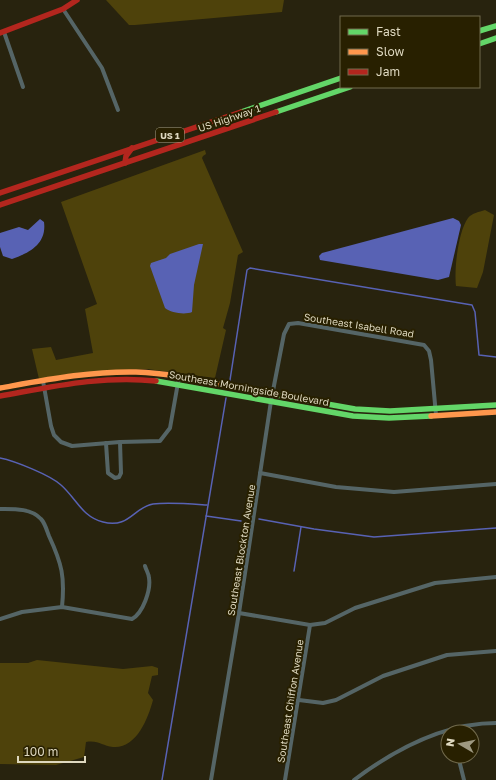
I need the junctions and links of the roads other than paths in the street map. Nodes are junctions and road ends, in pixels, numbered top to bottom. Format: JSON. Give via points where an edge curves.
{"nodes":[{"id":1,"x":77,"y":0,"type":"edge"},
{"id":2,"x":63,"y":10,"type":"junction"},
{"id":3,"x":496,"y":26,"type":"edge"},
{"id":4,"x":480,"y":31,"type":"edge"},
{"id":5,"x":2,"y":33,"type":"edge"},
{"id":6,"x":496,"y":38,"type":"edge"},
{"id":7,"x":480,"y":44,"type":"edge"},
{"id":8,"x":340,"y":78,"type":"edge"},
{"id":9,"x":23,"y":87,"type":"dead end"},
{"id":10,"x":347,"y":88,"type":"edge"},
{"id":11,"x":118,"y":110,"type":"dead end"},
{"id":12,"x":132,"y":148,"type":"junction"},
{"id":13,"x":120,"y":152,"type":"junction"},
{"id":14,"x":125,"y":163,"type":"junction"},
{"id":15,"x":108,"y":168,"type":"junction"},
{"id":16,"x":0,"y":192,"type":"edge"},
{"id":17,"x":0,"y":205,"type":"edge"},
{"id":18,"x":289,"y":324,"type":"joint"},
{"id":19,"x":112,"y":372,"type":"junction"},
{"id":20,"x":179,"y":377,"type":"junction"},
{"id":21,"x":113,"y":379,"type":"junction"},
{"id":22,"x":43,"y":381,"type":"junction"},
{"id":23,"x":178,"y":384,"type":"junction"},
{"id":24,"x":0,"y":388,"type":"edge"},
{"id":25,"x":44,"y":388,"type":"junction"},
{"id":26,"x":273,"y":395,"type":"junction"},
{"id":27,"x":0,"y":396,"type":"edge"},
{"id":28,"x":271,"y":401,"type":"junction"},
{"id":29,"x":496,"y":405,"type":"edge"},
{"id":30,"x":435,"y":408,"type":"junction"},
{"id":31,"x":496,"y":412,"type":"edge"},
{"id":32,"x":436,"y":416,"type":"junction"},
{"id":33,"x":106,"y":442,"type":"junction"},
{"id":34,"x":120,"y":442,"type":"junction"},
{"id":35,"x":260,"y":473,"type":"junction"},
{"id":36,"x":496,"y":484,"type":"edge"},
{"id":37,"x":0,"y":509,"type":"edge"},
{"id":38,"x":145,"y":566,"type":"dead end"},
{"id":39,"x":496,"y":577,"type":"edge"},
{"id":40,"x":62,"y":607,"type":"junction"},
{"id":41,"x":239,"y":613,"type":"junction"},
{"id":42,"x":0,"y":619,"type":"edge"},
{"id":43,"x":310,"y":625,"type":"junction"},
{"id":44,"x":496,"y":650,"type":"edge"},
{"id":45,"x":299,"y":700,"type":"junction"},
{"id":46,"x":496,"y":723,"type":"edge"},
{"id":47,"x":480,"y":724,"type":"edge"},
{"id":48,"x":440,"y":734,"type":"edge"},
{"id":49,"x":460,"y":764,"type":"edge"},
{"id":50,"x":211,"y":780,"type":"edge"},
{"id":51,"x":285,"y":780,"type":"edge"},
{"id":52,"x":354,"y":780,"type":"edge"},
{"id":53,"x":464,"y":780,"type":"edge"}],
"edges":[{"from":1,"to":2,"type":"street"},
{"from":2,"to":5,"type":"street"},
{"from":2,"to":11,"type":"street","via":[[102,68]]},
{"from":3,"to":4,"type":"street"},
{"from":5,"to":9,"type":"street"},
{"from":6,"to":7,"type":"street"},
{"from":8,"to":12,"type":"street","name":"US Highway 1","number":"US 1"},
{"from":10,"to":14,"type":"street","name":"US Highway 1","number":"US 1"},
{"from":12,"to":13,"type":"street","name":"US Highway 1","number":"US 1"},
{"from":12,"to":14,"type":"street","via":[[126,156]]},
{"from":13,"to":15,"type":"street","via":[[118,159]]},
{"from":13,"to":16,"type":"street","name":"US Highway 1","number":"US 1"},
{"from":14,"to":15,"type":"street","name":"US Highway 1","number":"US 1"},
{"from":15,"to":17,"type":"street","name":"US Highway 1","number":"US 1"},
{"from":18,"to":26,"type":"street","name":"Southeast Blockton Avenue","via":[[284,334]]},
{"from":18,"to":30,"type":"street","name":"Southeast Isabell Road","via":[[298,323],[424,345],[430,355]]},
{"from":19,"to":20,"type":"street","name":"Southeast Morningside Boulevard"},
{"from":19,"to":21,"type":"street"},
{"from":19,"to":22,"type":"street","name":"Southeast Morningside Boulevard"},
{"from":20,"to":23,"type":"street"},
{"from":20,"to":26,"type":"street","name":"Southeast Morningside Boulevard"},
{"from":21,"to":23,"type":"street","name":"Southeast Morningside Boulevard"},
{"from":21,"to":25,"type":"street","name":"Southeast Morningside Boulevard"},
{"from":22,"to":24,"type":"street","name":"Southeast Morningside Boulevard"},
{"from":22,"to":25,"type":"street"},
{"from":23,"to":28,"type":"street","name":"Southeast Morningside Boulevard"},
{"from":23,"to":34,"type":"street","via":[[170,428],[160,441]]},
{"from":25,"to":27,"type":"street","name":"Southeast Morningside Boulevard"},
{"from":25,"to":33,"type":"street","via":[[51,426],[54,435],[61,442],[72,446]]},
{"from":26,"to":28,"type":"street","name":"Southeast Blockton Avenue"},
{"from":26,"to":30,"type":"street","name":"Southeast Morningside Boulevard","via":[[354,409],[390,411]]},
{"from":28,"to":32,"type":"street","name":"Southeast Morningside Boulevard","via":[[353,416]]},
{"from":28,"to":35,"type":"street","name":"Southeast Blockton Avenue"},
{"from":29,"to":30,"type":"street","name":"Southeast Morningside Boulevard"},
{"from":30,"to":32,"type":"street","name":"Southeast Isabell Road"},
{"from":31,"to":32,"type":"street","name":"Southeast Morningside Boulevard"},
{"from":33,"to":34,"type":"street"},
{"from":33,"to":34,"type":"street","via":[[108,473],[114,478],[121,473]]},
{"from":35,"to":36,"type":"street","via":[[336,487],[394,492]]},
{"from":35,"to":41,"type":"street","name":"Southeast Blockton Avenue"},
{"from":37,"to":40,"type":"street","via":[[15,508],[28,511],[41,519],[60,560],[64,585]]},
{"from":38,"to":40,"type":"street","via":[[149,579],[143,609],[132,619]]},
{"from":39,"to":43,"type":"street","via":[[435,583],[355,608],[325,623]]},
{"from":40,"to":42,"type":"street","via":[[22,612]]},
{"from":41,"to":43,"type":"street"},
{"from":41,"to":50,"type":"street","name":"Southeast Blockton Avenue"},
{"from":43,"to":45,"type":"street","name":"Southeast Chiffon Avenue"},
{"from":44,"to":45,"type":"street","via":[[447,655],[383,676],[330,702]]},
{"from":45,"to":51,"type":"street","name":"Southeast Chiffon Avenue"},
{"from":46,"to":47,"type":"street"},
{"from":48,"to":52,"type":"street","via":[[414,742],[376,763]]},
{"from":49,"to":53,"type":"street"}]}
